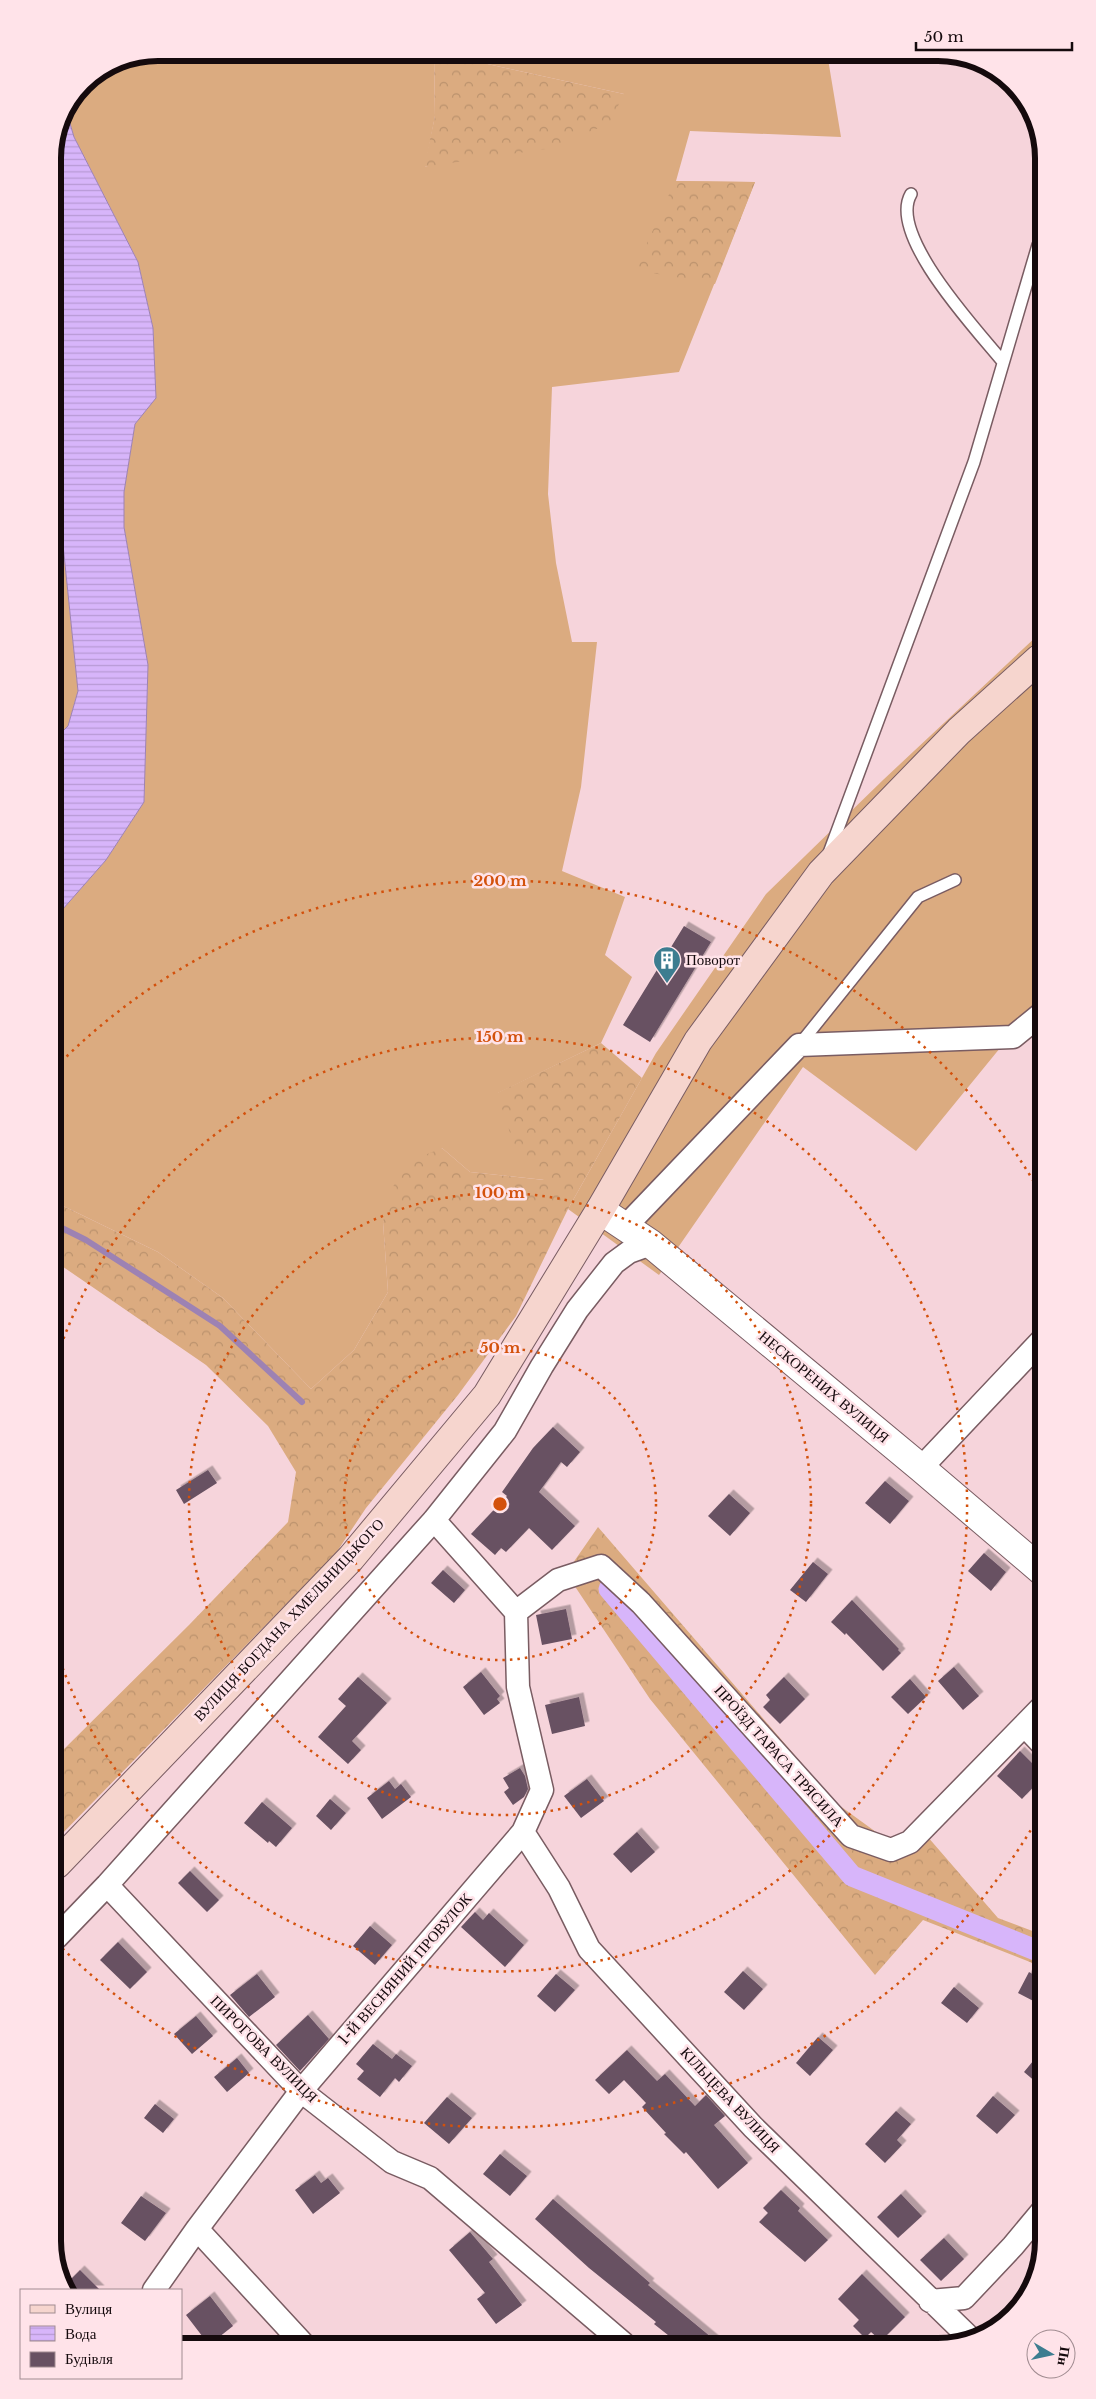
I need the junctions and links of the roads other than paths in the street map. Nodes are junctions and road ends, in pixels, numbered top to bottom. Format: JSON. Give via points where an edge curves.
{"nodes":[{"id":1,"x":911,"y":194,"type":"dead end"},
{"id":2,"x":1035,"y":255,"type":"edge"},
{"id":3,"x":1003,"y":362,"type":"junction"},
{"id":4,"x":1035,"y":664,"type":"edge"},
{"id":5,"x":821,"y":874,"type":"junction"},
{"id":6,"x":955,"y":880,"type":"dead end"},
{"id":7,"x":1035,"y":1019,"type":"edge"},
{"id":8,"x":799,"y":1045,"type":"junction"},
{"id":9,"x":600,"y":1210,"type":"junction"},
{"id":10,"x":625,"y":1227,"type":"junction"},
{"id":11,"x":651,"y":1244,"type":"junction"},
{"id":12,"x":1035,"y":1353,"type":"edge"},
{"id":13,"x":921,"y":1468,"type":"junction"},
{"id":14,"x":434,"y":1520,"type":"junction"},
{"id":15,"x":1035,"y":1565,"type":"edge"},
{"id":16,"x":516,"y":1612,"type":"junction"},
{"id":17,"x":1035,"y":1715,"type":"edge"},
{"id":18,"x":1025,"y":1726,"type":"junction"},
{"id":19,"x":1035,"y":1737,"type":"edge"},
{"id":20,"x":523,"y":1832,"type":"junction"},
{"id":21,"x":61,"y":1860,"type":"edge"},
{"id":22,"x":107,"y":1885,"type":"junction"},
{"id":23,"x":61,"y":1933,"type":"edge"},
{"id":24,"x":301,"y":2091,"type":"junction"},
{"id":25,"x":1035,"y":2220,"type":"edge"},
{"id":26,"x":197,"y":2230,"type":"junction"},
{"id":27,"x":155,"y":2289,"type":"edge"},
{"id":28,"x":930,"y":2301,"type":"junction"},
{"id":29,"x":965,"y":2334,"type":"edge"},
{"id":30,"x":297,"y":2338,"type":"edge"},
{"id":31,"x":617,"y":2338,"type":"edge"}],
"edges":[{"from":1,"to":3,"type":"lane","via":[[906,202],[913,241],[940,285]]},
{"from":2,"to":3,"type":"lane"},
{"from":3,"to":5,"type":"lane","via":[[974,462]]},
{"from":4,"to":5,"type":"main road","name":"ВУЛИЦЯ БОГДАНА ХМЕЛЬНИЦЬКОГО","via":[[959,731]]},
{"from":5,"to":9,"type":"main road","name":"ВУЛИЦЯ БОГДАНА ХМЕЛЬНИЦЬКОГО","via":[[698,1041]]},
{"from":6,"to":8,"type":"lane","via":[[918,897]]},
{"from":7,"to":8,"type":"street","via":[[1013,1037]]},
{"from":8,"to":10,"type":"street"},
{"from":9,"to":10,"type":"street","name":"НЕСКОРЕНИХ ВУЛИЦЯ"},
{"from":9,"to":21,"type":"main road","name":"ВУЛИЦЯ БОГДАНА ХМЕЛЬНИЦЬКОГО","via":[[487,1395],[352,1558]]},
{"from":10,"to":11,"type":"street","name":"НЕСКОРЕНИХ ВУЛИЦЯ"},
{"from":11,"to":13,"type":"street","name":"НЕСКОРЕНИХ ВУЛИЦЯ"},
{"from":11,"to":14,"type":"street","via":[[629,1252],[614,1263],[577,1310],[505,1431]]},
{"from":12,"to":13,"type":"street"},
{"from":13,"to":15,"type":"street","name":"НЕСКОРЕНИХ ВУЛИЦЯ"},
{"from":14,"to":16,"type":"street"},
{"from":14,"to":22,"type":"street"},
{"from":16,"to":18,"type":"street","name":"ПРОЇЗД ТАРАСА ТРЯСИЛА","via":[[558,1580],[601,1566],[641,1603],[852,1836],[891,1850],[910,1842]]},
{"from":16,"to":20,"type":"street","name":"1-Й ВЕСНЯНИЙ ПРОВУЛОК","via":[[518,1687],[542,1790]]},
{"from":17,"to":18,"type":"street","name":"ПРОЇЗД ТАРАСА ТРЯСИЛА"},
{"from":18,"to":19,"type":"street"},
{"from":20,"to":24,"type":"street","name":"1-Й ВЕСНЯНИЙ ПРОВУЛОК"},
{"from":20,"to":28,"type":"street","name":"КІЛЬЦЕВА ВУЛИЦЯ","via":[[559,1888],[590,1949],[753,2127]]},
{"from":22,"to":23,"type":"street"},
{"from":22,"to":24,"type":"street","name":"ПИРОГОВА ВУЛИЦЯ"},
{"from":24,"to":26,"type":"street","name":"1-Й ВЕСНЯНИЙ ПРОВУЛОК"},
{"from":24,"to":31,"type":"street","name":"ПИРОГОВА ВУЛИЦЯ","via":[[392,2162],[430,2178]]},
{"from":25,"to":28,"type":"street","via":[[964,2298]]},
{"from":26,"to":27,"type":"street","name":"1-Й ВЕСНЯНИЙ ПРОВУЛОК"},
{"from":26,"to":30,"type":"street"},
{"from":28,"to":29,"type":"street","name":"КІЛЬЦЕВА ВУЛИЦЯ"}]}
